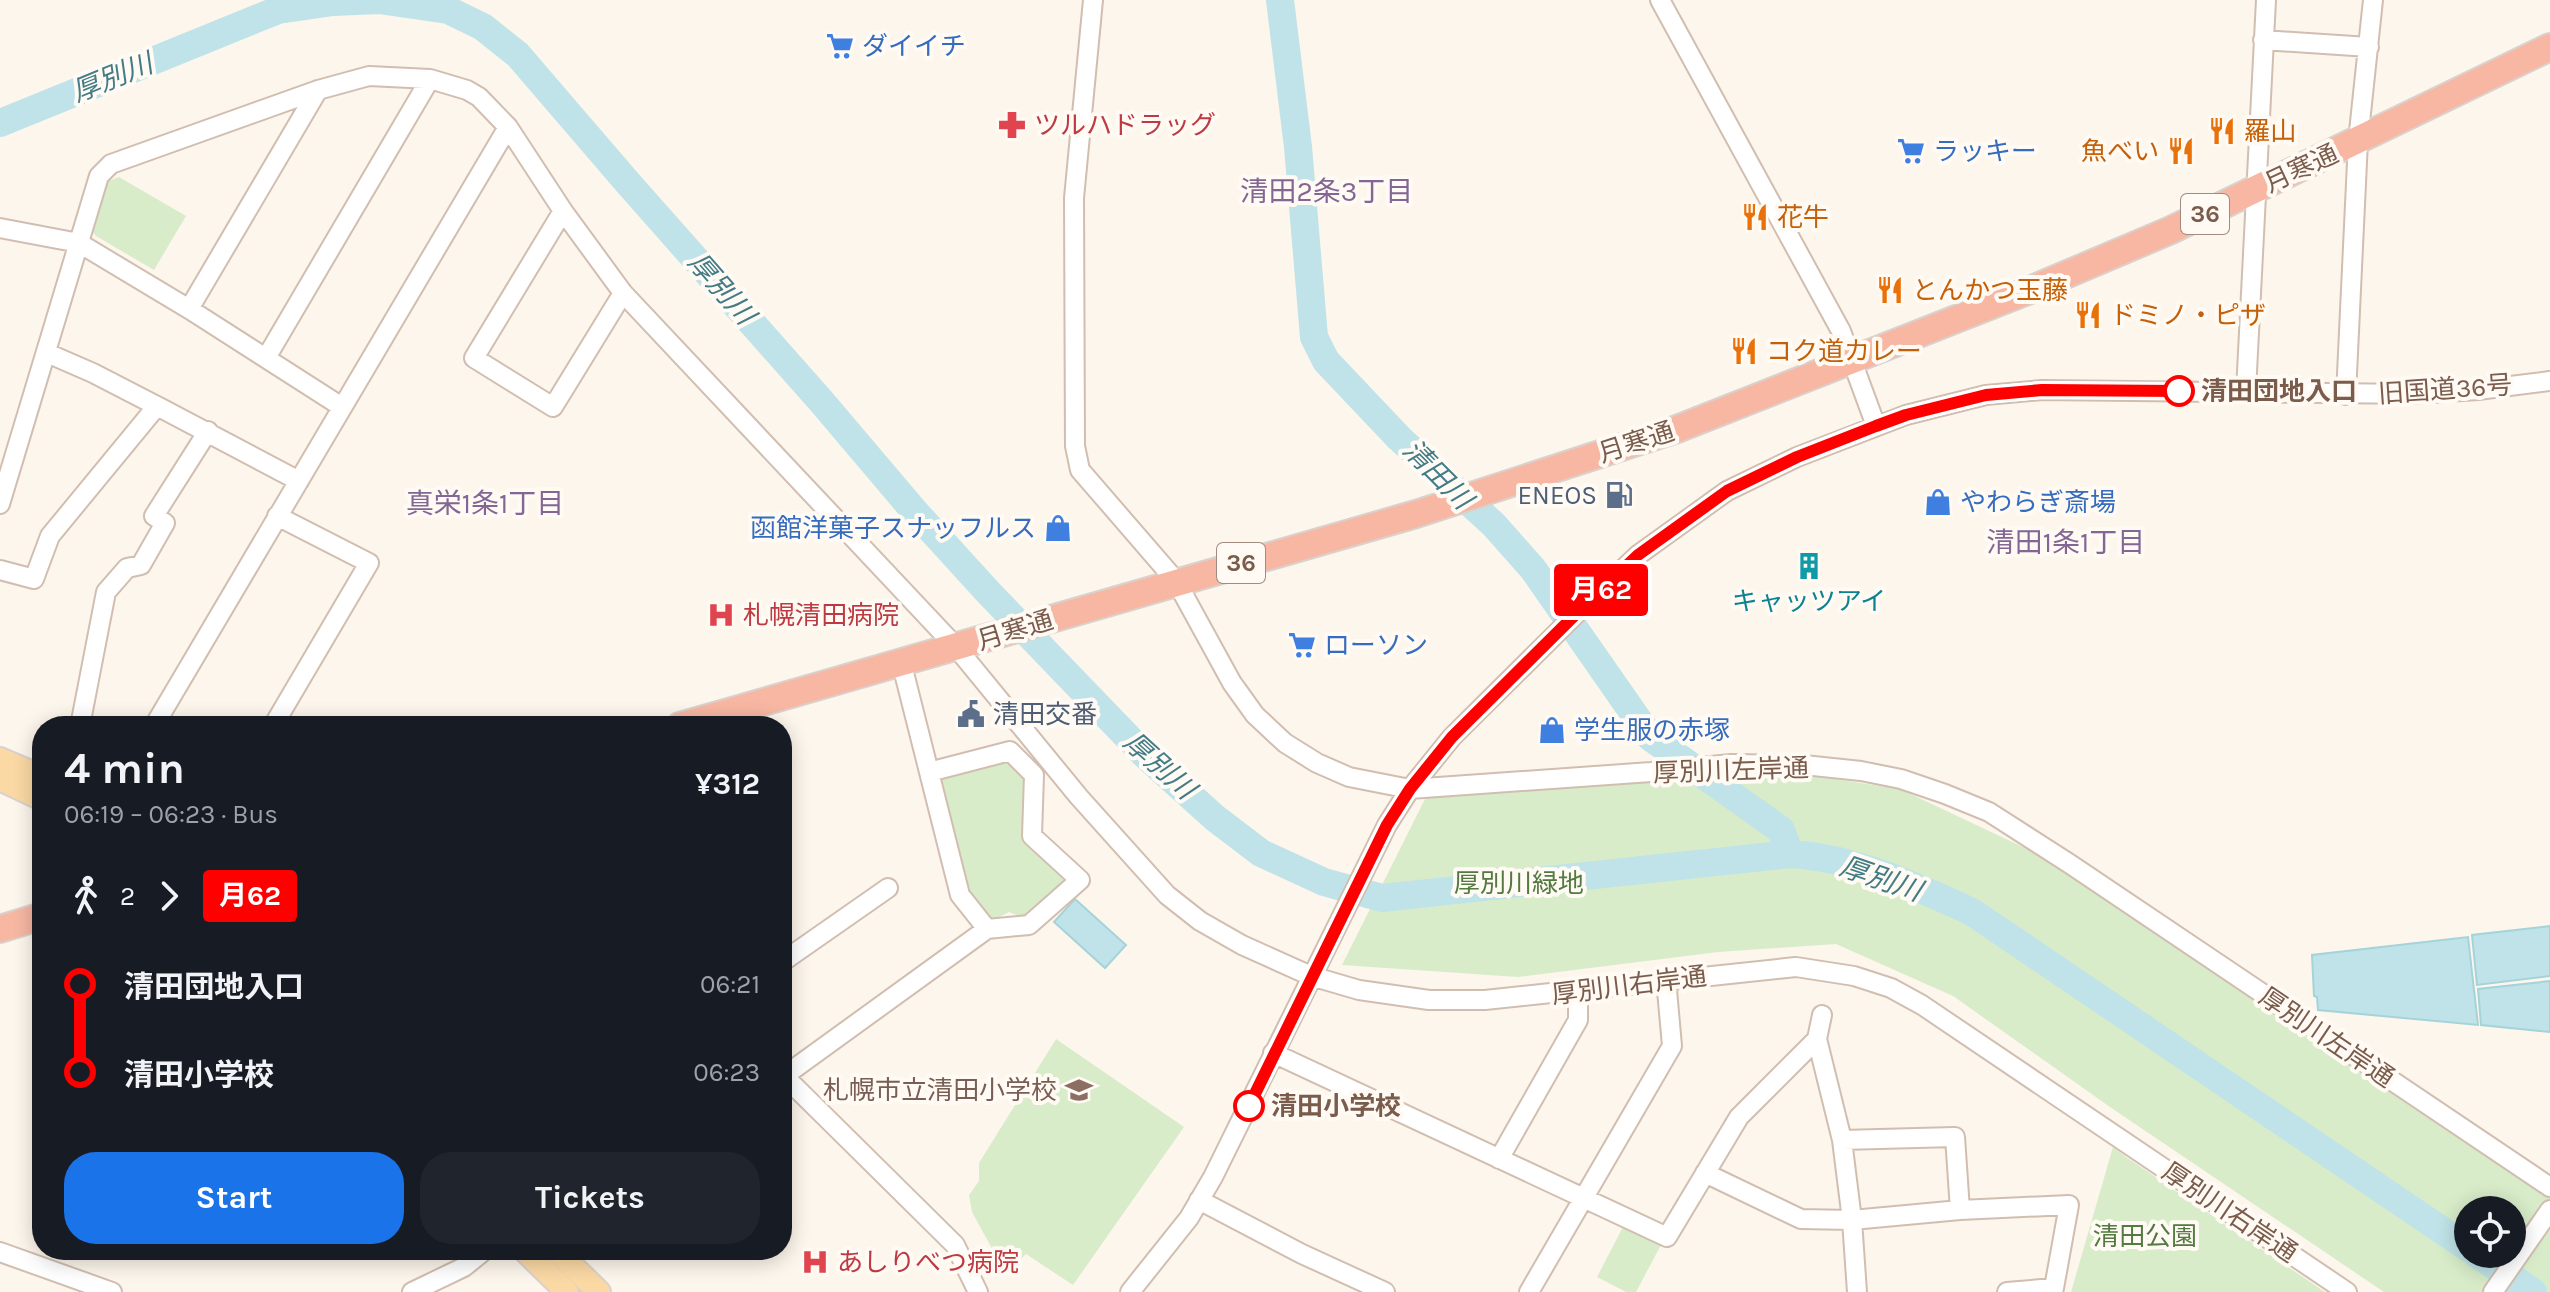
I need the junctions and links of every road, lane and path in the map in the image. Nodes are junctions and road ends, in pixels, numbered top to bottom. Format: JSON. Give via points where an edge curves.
{"nodes":[{"id":1,"x":1093,"y":0,"type":"edge"},
{"id":2,"x":1660,"y":0,"type":"edge"},
{"id":3,"x":2266,"y":0,"type":"edge"},
{"id":4,"x":2373,"y":0,"type":"edge"},
{"id":5,"x":2263,"y":40,"type":"junction"},
{"id":6,"x":2369,"y":47,"type":"junction"},
{"id":7,"x":2550,"y":47,"type":"edge"},
{"id":8,"x":430,"y":79,"type":"junction"},
{"id":9,"x":318,"y":90,"type":"junction"},
{"id":10,"x":508,"y":127,"type":"junction"},
{"id":11,"x":2358,"y":141,"type":"junction"},
{"id":12,"x":2255,"y":190,"type":"junction"},
{"id":13,"x":563,"y":211,"type":"junction"},
{"id":14,"x":0,"y":228,"type":"edge"},
{"id":15,"x":79,"y":243,"type":"junction"},
{"id":16,"x":623,"y":293,"type":"junction"},
{"id":17,"x":189,"y":309,"type":"junction"},
{"id":18,"x":47,"y":353,"type":"junction"},
{"id":19,"x":266,"y":358,"type":"junction"},
{"id":20,"x":1852,"y":362,"type":"junction"},
{"id":21,"x":2550,"y":381,"type":"edge"},
{"id":22,"x":2246,"y":391,"type":"junction"},
{"id":23,"x":2346,"y":395,"type":"junction"},
{"id":24,"x":157,"y":406,"type":"junction"},
{"id":25,"x":342,"y":407,"type":"junction"},
{"id":26,"x":1876,"y":426,"type":"junction"},
{"id":27,"x":208,"y":431,"type":"junction"},
{"id":28,"x":299,"y":481,"type":"junction"},
{"id":29,"x":0,"y":504,"type":"edge"},
{"id":30,"x":277,"y":516,"type":"junction"},
{"id":31,"x":0,"y":570,"type":"edge"},
{"id":32,"x":1176,"y":581,"type":"junction"},
{"id":33,"x":967,"y":644,"type":"junction"},
{"id":34,"x":901,"y":661,"type":"junction"},
{"id":35,"x":82,"y":716,"type":"edge"},
{"id":36,"x":160,"y":716,"type":"edge"},
{"id":37,"x":279,"y":716,"type":"edge"},
{"id":38,"x":714,"y":716,"type":"edge"},
{"id":39,"x":0,"y":759,"type":"edge"},
{"id":40,"x":929,"y":772,"type":"junction"},
{"id":41,"x":32,"y":773,"type":"edge"},
{"id":42,"x":0,"y":779,"type":"edge"},
{"id":43,"x":1410,"y":789,"type":"junction"},
{"id":44,"x":32,"y":794,"type":"edge"},
{"id":45,"x":888,"y":888,"type":"dead end"},
{"id":46,"x":32,"y":919,"type":"edge"},
{"id":47,"x":0,"y":929,"type":"edge"},
{"id":48,"x":987,"y":929,"type":"junction"},
{"id":49,"x":792,"y":955,"type":"edge"},
{"id":50,"x":1311,"y":976,"type":"junction"},
{"id":51,"x":1666,"y":979,"type":"junction"},
{"id":52,"x":1578,"y":991,"type":"junction"},
{"id":53,"x":1822,"y":1015,"type":"dead end"},
{"id":54,"x":1817,"y":1039,"type":"junction"},
{"id":55,"x":1273,"y":1053,"type":"junction"},
{"id":56,"x":792,"y":1069,"type":"edge"},
{"id":57,"x":792,"y":1084,"type":"edge"},
{"id":58,"x":1842,"y":1140,"type":"junction"},
{"id":59,"x":1499,"y":1159,"type":"junction"},
{"id":60,"x":1705,"y":1173,"type":"junction"},
{"id":61,"x":2550,"y":1187,"type":"edge"},
{"id":62,"x":1583,"y":1198,"type":"junction"},
{"id":63,"x":1199,"y":1200,"type":"junction"},
{"id":64,"x":1960,"y":1210,"type":"junction"},
{"id":65,"x":2546,"y":1215,"type":"edge"},
{"id":66,"x":1852,"y":1220,"type":"junction"},
{"id":67,"x":0,"y":1252,"type":"edge"},
{"id":68,"x":473,"y":1260,"type":"edge"},
{"id":69,"x":534,"y":1260,"type":"edge"},
{"id":70,"x":566,"y":1260,"type":"edge"},
{"id":71,"x":112,"y":1292,"type":"edge"},
{"id":72,"x":412,"y":1292,"type":"edge"},
{"id":73,"x":567,"y":1292,"type":"edge"},
{"id":74,"x":599,"y":1292,"type":"edge"},
{"id":75,"x":978,"y":1292,"type":"edge"},
{"id":76,"x":1130,"y":1292,"type":"edge"},
{"id":77,"x":1385,"y":1292,"type":"edge"},
{"id":78,"x":1529,"y":1292,"type":"edge"},
{"id":79,"x":1857,"y":1292,"type":"edge"},
{"id":80,"x":2007,"y":1292,"type":"edge"},
{"id":81,"x":2347,"y":1292,"type":"edge"},
{"id":82,"x":2493,"y":1292,"type":"edge"}],
"edges":[{"from":1,"to":32,"type":"street","name":"厚別川左岸通","via":[[1074,198],[1075,446],[1080,470]]},
{"from":2,"to":20,"type":"street","via":[[1809,269]]},
{"from":3,"to":5,"type":"street"},
{"from":4,"to":6,"type":"street"},
{"from":5,"to":6,"type":"street"},
{"from":5,"to":12,"type":"street"},
{"from":6,"to":11,"type":"street"},
{"from":7,"to":11,"type":"highway","name":"月寒通","number":"36"},
{"from":8,"to":9,"type":"street","name":"厚別川右岸通","via":[[369,76]]},
{"from":8,"to":10,"type":"street","name":"厚別川右岸通","via":[[479,97]]},
{"from":8,"to":19,"type":"street"},
{"from":9,"to":15,"type":"street","name":"厚別川右岸通","via":[[111,164],[99,176]]},
{"from":9,"to":17,"type":"street"},
{"from":10,"to":13,"type":"street","name":"厚別川右岸通"},
{"from":10,"to":25,"type":"street"},
{"from":11,"to":12,"type":"highway","name":"月寒通","number":"36"},
{"from":11,"to":23,"type":"street"},
{"from":12,"to":20,"type":"highway","name":"月寒通","number":"36"},
{"from":12,"to":22,"type":"street"},
{"from":13,"to":16,"type":"street","name":"厚別川右岸通"},
{"from":13,"to":16,"type":"street","via":[[474,358],[553,407]]},
{"from":14,"to":15,"type":"street"},
{"from":15,"to":17,"type":"street"},
{"from":15,"to":18,"type":"street","name":"厚別川右岸通"},
{"from":16,"to":33,"type":"street","name":"厚別川右岸通"},
{"from":17,"to":19,"type":"street"},
{"from":18,"to":24,"type":"street"},
{"from":18,"to":29,"type":"street","name":"厚別川右岸通"},
{"from":19,"to":25,"type":"street"},
{"from":20,"to":26,"type":"street"},
{"from":20,"to":32,"type":"highway","name":"月寒通","number":"36","via":[[1677,429],[1481,493]]},
{"from":21,"to":23,"type":"street","name":"旧国道36号","via":[[2478,390]]},
{"from":22,"to":23,"type":"street","name":"旧国道36号"},
{"from":22,"to":26,"type":"street","name":"旧国道36号","via":[[2042,390],[1986,395]]},
{"from":24,"to":27,"type":"street"},
{"from":24,"to":31,"type":"street","via":[[50,536],[34,579]]},
{"from":25,"to":28,"type":"street"},
{"from":26,"to":43,"type":"street","name":"旧国道36号","via":[[1727,491],[1638,555],[1452,737]]},
{"from":27,"to":28,"type":"street"},
{"from":27,"to":35,"type":"street","via":[[154,516],[165,523],[141,565],[127,568],[106,592]]},
{"from":28,"to":30,"type":"street"},
{"from":30,"to":36,"type":"street"},
{"from":30,"to":37,"type":"street","via":[[369,563]]},
{"from":32,"to":33,"type":"highway","name":"月寒通","number":"36"},
{"from":32,"to":43,"type":"street","name":"厚別川左岸通","via":[[1232,683],[1285,743],[1349,777]]},
{"from":33,"to":34,"type":"highway","name":"月寒通","number":"36"},
{"from":33,"to":50,"type":"street","name":"厚別川右岸通","via":[[1069,786],[1167,895],[1219,933]]},
{"from":34,"to":38,"type":"highway","name":"月寒通","number":"36"},
{"from":34,"to":40,"type":"street"},
{"from":39,"to":41,"type":"main road"},
{"from":40,"to":48,"type":"street","via":[[960,895]]},
{"from":40,"to":48,"type":"street","via":[[1010,751],[1034,775],[1032,836],[1080,880],[1029,925]]},
{"from":42,"to":44,"type":"main road"},
{"from":43,"to":50,"type":"street"},
{"from":43,"to":61,"type":"street","name":"厚別川左岸通","via":[[1731,764],[1861,771],[1945,794],[1989,812],[2070,864]]},
{"from":45,"to":49,"type":"street"},
{"from":46,"to":47,"type":"highway"},
{"from":48,"to":56,"type":"street"},
{"from":50,"to":52,"type":"street","name":"厚別川右岸通","via":[[1359,990],[1429,1000]]},
{"from":50,"to":55,"type":"street"},
{"from":51,"to":52,"type":"street","name":"厚別川右岸通"},
{"from":51,"to":62,"type":"street","via":[[1672,1046]]},
{"from":51,"to":81,"type":"street","name":"厚別川右岸通","via":[[1796,967],[1891,988]]},
{"from":52,"to":59,"type":"street","via":[[1578,1020]]},
{"from":53,"to":54,"type":"street"},
{"from":54,"to":58,"type":"street"},
{"from":54,"to":60,"type":"street","via":[[1739,1117]]},
{"from":55,"to":59,"type":"street"},
{"from":55,"to":63,"type":"street"},
{"from":57,"to":75,"type":"street","via":[[955,1245]]},
{"from":58,"to":64,"type":"street","via":[[1955,1137]]},
{"from":58,"to":66,"type":"street"},
{"from":59,"to":62,"type":"street"},
{"from":60,"to":62,"type":"street","via":[[1667,1237]]},
{"from":60,"to":66,"type":"street","via":[[1801,1219]]},
{"from":62,"to":78,"type":"street"},
{"from":63,"to":76,"type":"street"},
{"from":63,"to":77,"type":"street"},
{"from":64,"to":66,"type":"street"},
{"from":64,"to":80,"type":"street","via":[[2069,1205],[2054,1288]]},
{"from":65,"to":82,"type":"street"},
{"from":66,"to":79,"type":"street"},
{"from":67,"to":71,"type":"street"},
{"from":68,"to":72,"type":"street"},
{"from":69,"to":73,"type":"main road"},
{"from":70,"to":74,"type":"main road"}]}
